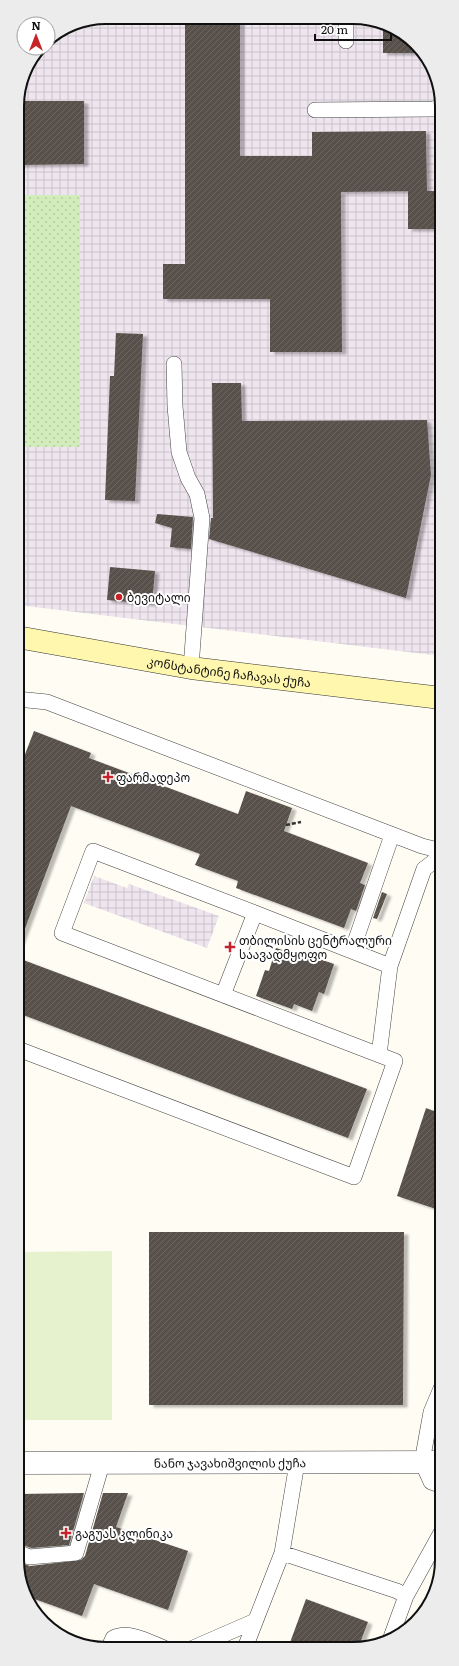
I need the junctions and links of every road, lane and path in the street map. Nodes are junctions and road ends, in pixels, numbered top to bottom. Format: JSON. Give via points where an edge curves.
{"nodes":[{"id":1,"x":346,"y":24,"type":"edge"},
{"id":2,"x":346,"y":41,"type":"dead end"},
{"id":3,"x":435,"y":109,"type":"edge"},
{"id":4,"x":315,"y":110,"type":"dead end"},
{"id":5,"x":174,"y":364,"type":"dead end"},
{"id":6,"x":24,"y":638,"type":"edge"},
{"id":7,"x":191,"y":668,"type":"junction"},
{"id":8,"x":435,"y":697,"type":"edge"},
{"id":9,"x":24,"y":700,"type":"edge"},
{"id":10,"x":392,"y":834,"type":"junction"},
{"id":11,"x":435,"y":849,"type":"edge"},
{"id":12,"x":435,"y":860,"type":"edge"},
{"id":13,"x":255,"y":913,"type":"junction"},
{"id":14,"x":352,"y":951,"type":"junction"},
{"id":15,"x":390,"y":966,"type":"junction"},
{"id":16,"x":223,"y":995,"type":"junction"},
{"id":17,"x":24,"y":1051,"type":"edge"},
{"id":18,"x":379,"y":1055,"type":"junction"},
{"id":19,"x":435,"y":1403,"type":"edge"},
{"id":20,"x":432,"y":1462,"type":"edge"},
{"id":21,"x":24,"y":1463,"type":"edge"},
{"id":22,"x":298,"y":1463,"type":"junction"},
{"id":23,"x":102,"y":1464,"type":"junction"},
{"id":24,"x":435,"y":1483,"type":"edge"},
{"id":25,"x":435,"y":1544,"type":"edge"},
{"id":26,"x":282,"y":1553,"type":"junction"},
{"id":27,"x":24,"y":1555,"type":"edge"},
{"id":28,"x":406,"y":1596,"type":"junction"},
{"id":29,"x":255,"y":1620,"type":"junction"},
{"id":30,"x":393,"y":1631,"type":"edge"},
{"id":31,"x":111,"y":1642,"type":"edge"},
{"id":32,"x":147,"y":1642,"type":"edge"},
{"id":33,"x":206,"y":1642,"type":"edge"},
{"id":34,"x":247,"y":1642,"type":"edge"}],
"edges":[{"from":1,"to":2,"type":"lane"},
{"from":3,"to":4,"type":"lane"},
{"from":5,"to":7,"type":"lane","via":[[179,452],[197,494],[202,518]]},
{"from":6,"to":7,"type":"street","name":"კონსტანტინე ჩაჩავას ქუჩა"},
{"from":7,"to":8,"type":"street","name":"კონსტანტინე ჩაჩავას ქუჩა"},
{"from":9,"to":10,"type":"lane","via":[[47,702]]},
{"from":10,"to":11,"type":"lane"},
{"from":10,"to":14,"type":"lane"},
{"from":12,"to":15,"type":"lane","via":[[424,868]]},
{"from":13,"to":14,"type":"lane"},
{"from":13,"to":16,"type":"lane"},
{"from":13,"to":16,"type":"lane","via":[[93,851],[62,933]]},
{"from":14,"to":15,"type":"lane"},
{"from":15,"to":18,"type":"lane"},
{"from":16,"to":18,"type":"lane"},
{"from":17,"to":18,"type":"lane","via":[[354,1177],[395,1061]]},
{"from":19,"to":20,"type":"lane","via":[[431,1412]]},
{"from":20,"to":22,"type":"street","name":"ნანო ჯავახიშვილის ქუჩა"},
{"from":20,"to":24,"type":"lane","via":[[431,1482]]},
{"from":21,"to":23,"type":"street","name":"ნანო ჯავახიშვილის ქუჩა"},
{"from":22,"to":23,"type":"street","name":"ნანო ჯავახიშვილის ქუჩა"},
{"from":22,"to":26,"type":"lane"},
{"from":23,"to":27,"type":"lane","via":[[76,1553],[29,1557]]},
{"from":25,"to":28,"type":"lane"},
{"from":26,"to":28,"type":"lane"},
{"from":26,"to":29,"type":"lane"},
{"from":28,"to":30,"type":"lane"},
{"from":29,"to":33,"type":"lane"},
{"from":29,"to":34,"type":"lane"},
{"from":31,"to":32,"type":"lane","via":[[120,1634]]}]}
